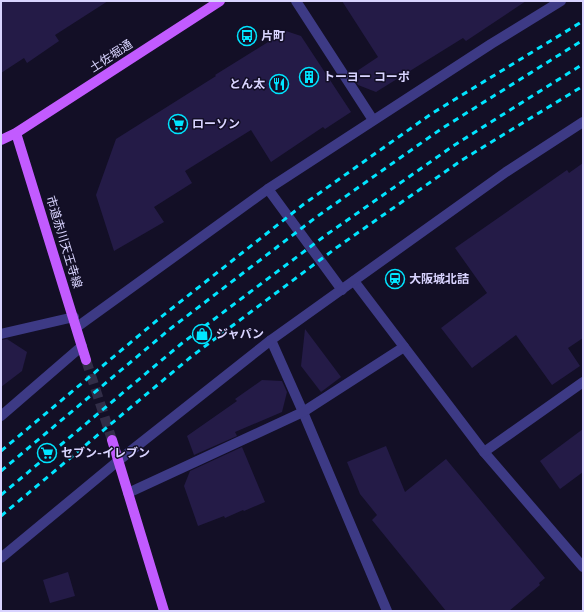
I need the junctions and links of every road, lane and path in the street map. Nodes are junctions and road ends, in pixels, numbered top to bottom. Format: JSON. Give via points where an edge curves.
{"nodes":[{"id":1,"x":220,"y":1,"type":"edge"},
{"id":2,"x":296,"y":1,"type":"edge"},
{"id":3,"x":561,"y":1,"type":"edge"},
{"id":4,"x":373,"y":120,"type":"junction"},
{"id":5,"x":583,"y":122,"type":"edge"},
{"id":6,"x":16,"y":133,"type":"junction"},
{"id":7,"x":1,"y":140,"type":"edge"},
{"id":8,"x":1,"y":148,"type":"edge"},
{"id":9,"x":268,"y":189,"type":"junction"},
{"id":10,"x":354,"y":280,"type":"junction"},
{"id":11,"x":342,"y":290,"type":"junction"},
{"id":12,"x":74,"y":317,"type":"junction"},
{"id":13,"x":77,"y":327,"type":"junction"},
{"id":14,"x":1,"y":334,"type":"edge"},
{"id":15,"x":271,"y":340,"type":"junction"},
{"id":16,"x":82,"y":346,"type":"junction"},
{"id":17,"x":404,"y":347,"type":"junction"},
{"id":18,"x":86,"y":360,"type":"tunnel mouth"},
{"id":19,"x":583,"y":382,"type":"edge"},
{"id":20,"x":303,"y":412,"type":"junction"},
{"id":21,"x":1,"y":416,"type":"edge"},
{"id":22,"x":112,"y":440,"type":"tunnel mouth"},
{"id":23,"x":484,"y":452,"type":"junction"},
{"id":24,"x":118,"y":461,"type":"junction"},
{"id":25,"x":128,"y":493,"type":"junction"},
{"id":26,"x":1,"y":558,"type":"edge"},
{"id":27,"x":583,"y":567,"type":"edge"},
{"id":28,"x":164,"y":611,"type":"edge"},
{"id":29,"x":387,"y":611,"type":"edge"}],
"edges":[{"from":1,"to":6,"type":"main road","name":"土佐堀通"},
{"from":2,"to":4,"type":"street"},
{"from":3,"to":4,"type":"street"},
{"from":4,"to":9,"type":"street"},
{"from":5,"to":10,"type":"street","via":[[506,172]]},
{"from":6,"to":7,"type":"main road","name":"土佐堀通"},
{"from":6,"to":8,"type":"main road","name":"土佐堀通"},
{"from":6,"to":12,"type":"main road","name":"市道赤川天王寺線"},
{"from":9,"to":11,"type":"street"},
{"from":9,"to":13,"type":"street"},
{"from":10,"to":11,"type":"street"},
{"from":10,"to":17,"type":"street"},
{"from":11,"to":15,"type":"street"},
{"from":12,"to":13,"type":"main road","name":"市道赤川天王寺線"},
{"from":12,"to":14,"type":"street"},
{"from":13,"to":16,"type":"main road","name":"市道赤川天王寺線"},
{"from":15,"to":20,"type":"street"},
{"from":15,"to":24,"type":"street"},
{"from":16,"to":18,"type":"main road","name":"市道赤川天王寺線"},
{"from":16,"to":21,"type":"street"},
{"from":17,"to":20,"type":"street"},
{"from":17,"to":23,"type":"street"},
{"from":19,"to":23,"type":"street"},
{"from":20,"to":25,"type":"street"},
{"from":20,"to":29,"type":"street"},
{"from":22,"to":24,"type":"main road"},
{"from":23,"to":27,"type":"street"},
{"from":24,"to":25,"type":"main road"},
{"from":24,"to":26,"type":"street"},
{"from":25,"to":28,"type":"main road"}]}
